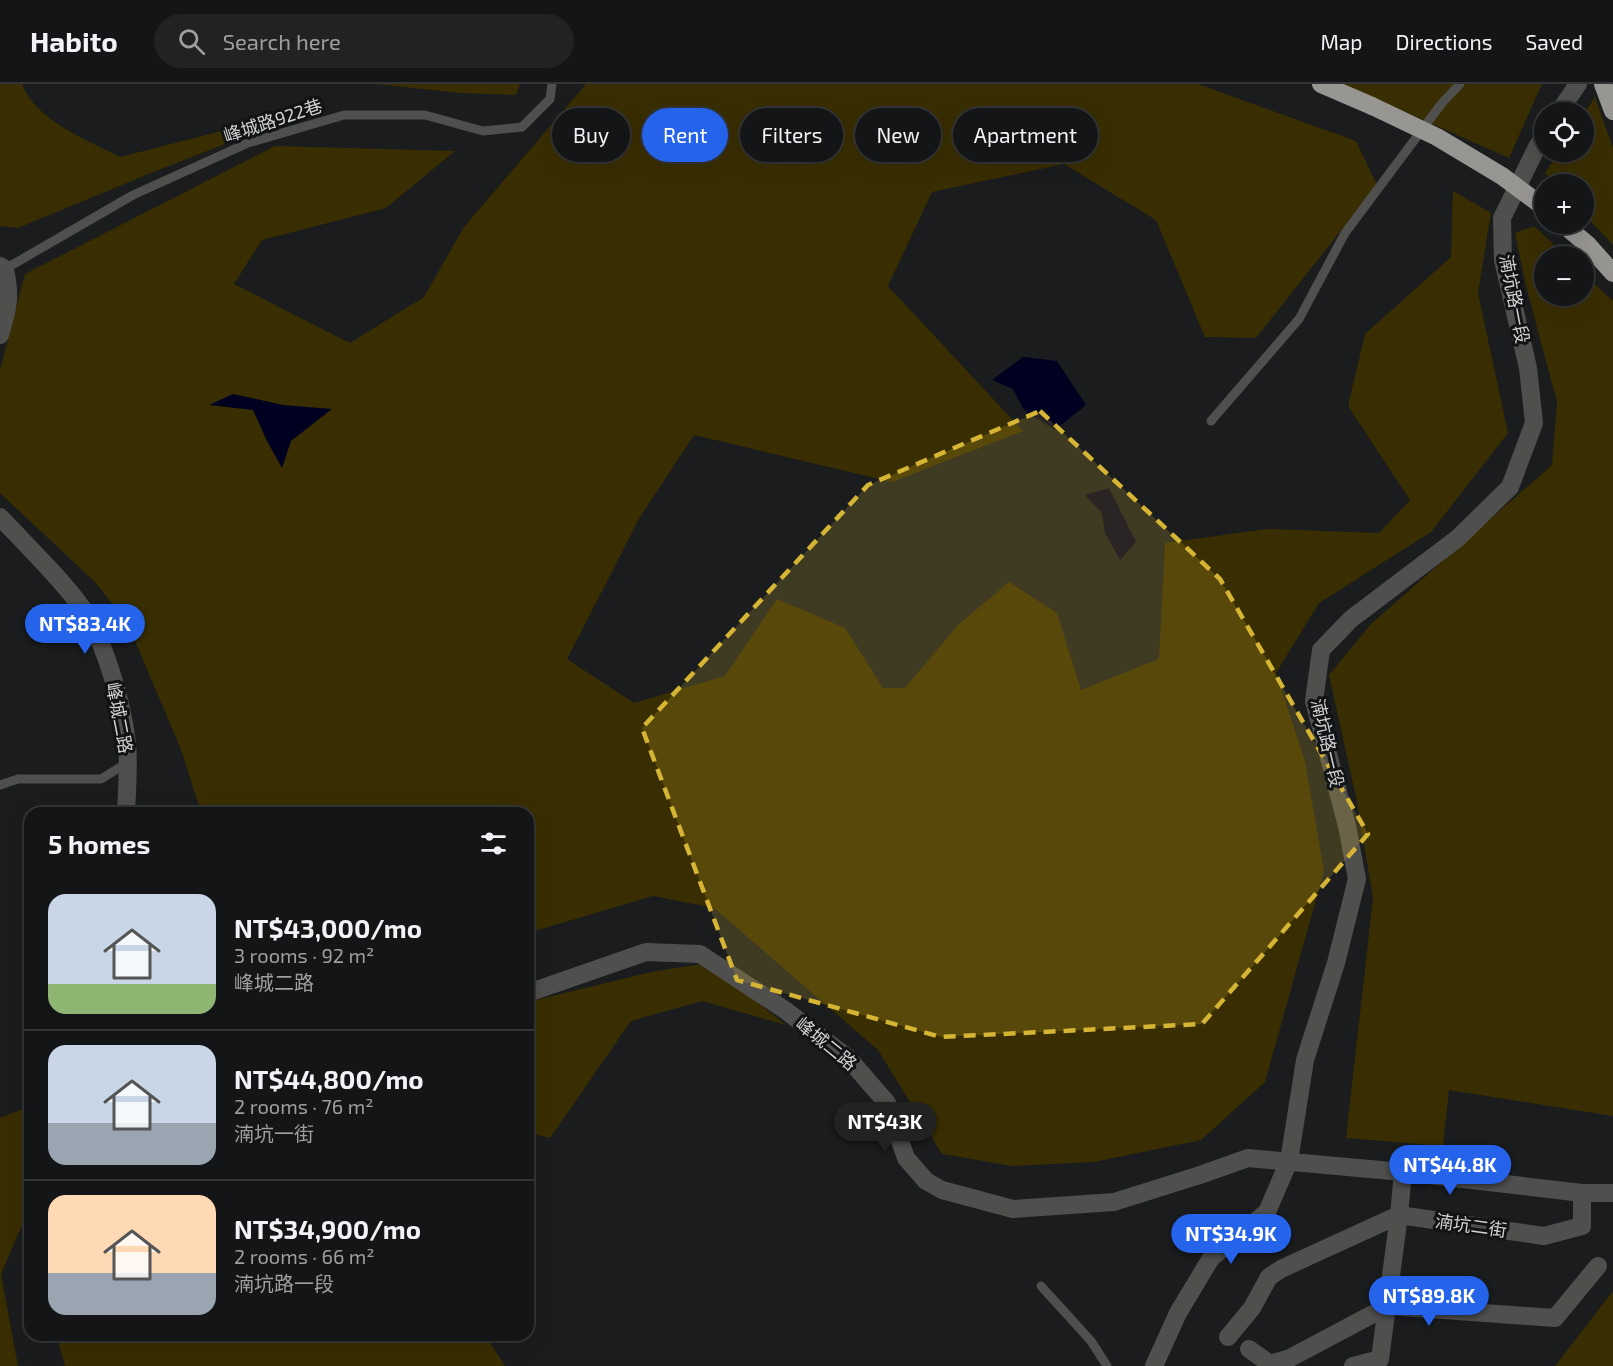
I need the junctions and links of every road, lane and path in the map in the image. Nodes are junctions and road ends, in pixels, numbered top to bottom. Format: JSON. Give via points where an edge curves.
{"nodes":[{"id":1,"x":552,"y":84,"type":"edge"},
{"id":2,"x":1321,"y":84,"type":"edge"},
{"id":3,"x":1461,"y":84,"type":"edge"},
{"id":4,"x":1578,"y":84,"type":"edge"},
{"id":5,"x":1603,"y":84,"type":"edge"},
{"id":6,"x":1566,"y":102,"type":"edge"},
{"id":7,"x":1612,"y":109,"type":"edge"},
{"id":8,"x":1534,"y":153,"type":"edge"},
{"id":9,"x":1534,"y":200,"type":"edge"},
{"id":10,"x":1575,"y":234,"type":"edge"},
{"id":11,"x":3,"y":268,"type":"edge"},
{"id":12,"x":1613,"y":273,"type":"edge"},
{"id":13,"x":0,"y":334,"type":"edge"},
{"id":14,"x":1211,"y":422,"type":"dead end"},
{"id":15,"x":0,"y":517,"type":"edge"},
{"id":16,"x":127,"y":763,"type":"junction"},
{"id":17,"x":0,"y":786,"type":"edge"},
{"id":18,"x":126,"y":807,"type":"edge"},
{"id":19,"x":534,"y":991,"type":"edge"},
{"id":20,"x":1289,"y":1161,"type":"junction"},
{"id":21,"x":1403,"y":1172,"type":"junction"},
{"id":22,"x":1582,"y":1193,"type":"junction"},
{"id":23,"x":1613,"y":1193,"type":"edge"},
{"id":24,"x":1400,"y":1215,"type":"junction"},
{"id":25,"x":1598,"y":1266,"type":"dead end"},
{"id":26,"x":1041,"y":1286,"type":"dead end"},
{"id":27,"x":1388,"y":1306,"type":"junction"},
{"id":28,"x":1228,"y":1337,"type":"dead end"},
{"id":29,"x":1249,"y":1349,"type":"dead end"},
{"id":30,"x":1107,"y":1366,"type":"edge"},
{"id":31,"x":1154,"y":1366,"type":"edge"},
{"id":32,"x":1353,"y":1366,"type":"edge"}],
"edges":[{"from":1,"to":11,"type":"lane","name":"峰城路922巷","via":[[550,99],[522,127],[483,131],[425,115],[344,115],[248,143],[133,195]]},
{"from":2,"to":9,"type":"highway","bridge":true,"via":[[1456,148]]},
{"from":3,"to":14,"type":"lane","via":[[1442,103],[1345,233],[1299,320]]},
{"from":4,"to":6,"type":"street"},
{"from":5,"to":7,"type":"highway"},
{"from":8,"to":20,"type":"street","name":"湳坑路一段","via":[[1502,218],[1503,260],[1528,368],[1534,423],[1510,487],[1458,538],[1351,619],[1322,650],[1314,701],[1357,879],[1336,963],[1305,1060]]},
{"from":10,"to":12,"type":"highway"},
{"from":11,"to":13,"type":"street","via":[[10,289]]},
{"from":15,"to":16,"type":"street","name":"峰城二路","via":[[83,610],[97,634],[117,694]]},
{"from":16,"to":17,"type":"lane","via":[[101,779],[18,779]]},
{"from":16,"to":18,"type":"street","name":"峰城二路"},
{"from":19,"to":20,"type":"street","name":"峰城二路","via":[[646,952],[700,954],[785,1010],[848,1058],[887,1103],[906,1158],[926,1181],[942,1190],[1012,1209],[1114,1202],[1248,1158]]},
{"from":20,"to":21,"type":"street","name":"峰城二路"},
{"from":20,"to":31,"type":"street","name":"湳坑路一段","via":[[1266,1212],[1211,1258],[1178,1313]]},
{"from":21,"to":22,"type":"street","name":"峰城二路"},
{"from":21,"to":24,"type":"street"},
{"from":22,"to":23,"type":"street","name":"峰城二路"},
{"from":22,"to":24,"type":"street","name":"湳坑二街","via":[[1582,1226],[1544,1236]]},
{"from":24,"to":27,"type":"street"},
{"from":24,"to":28,"type":"street","via":[[1269,1277],[1252,1308]]},
{"from":25,"to":27,"type":"street","via":[[1555,1318]]},
{"from":26,"to":30,"type":"lane","via":[[1091,1341]]},
{"from":27,"to":29,"type":"street","via":[[1290,1358],[1270,1364]]},
{"from":27,"to":32,"type":"street","via":[[1380,1359]]}]}
